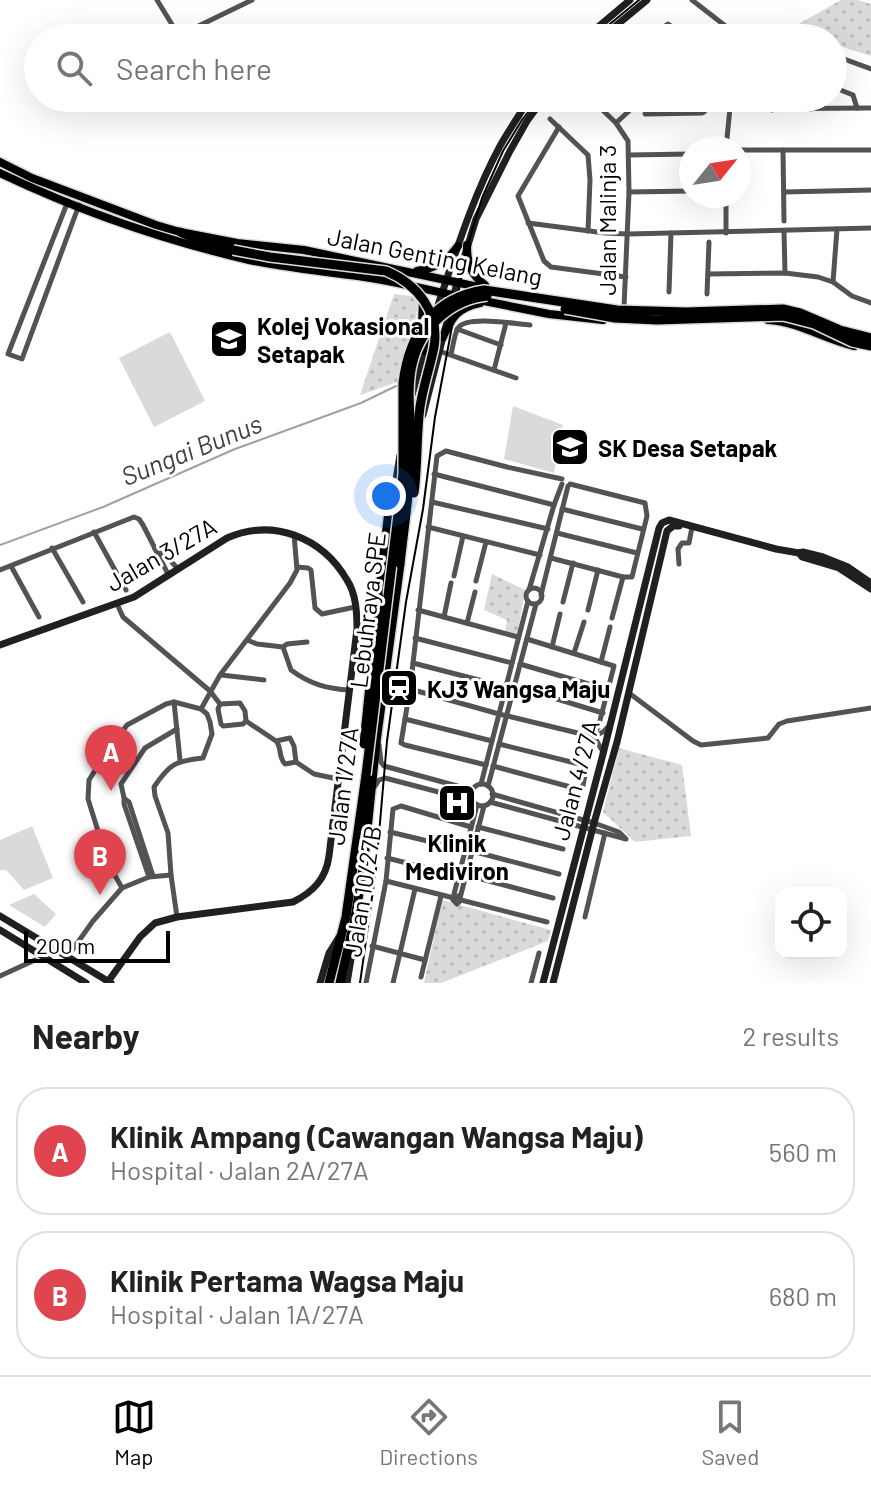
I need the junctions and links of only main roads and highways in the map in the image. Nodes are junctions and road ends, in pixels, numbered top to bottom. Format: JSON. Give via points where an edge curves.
{"nodes":[{"id":1,"x":630,"y":0,"type":"edge"},
{"id":2,"x":647,"y":0,"type":"edge"},
{"id":3,"x":602,"y":24,"type":"edge"},
{"id":4,"x":618,"y":24,"type":"edge"},
{"id":5,"x":522,"y":112,"type":"edge"},
{"id":6,"x":533,"y":112,"type":"edge"},
{"id":7,"x":520,"y":115,"type":"junction"},
{"id":8,"x":531,"y":115,"type":"junction"},
{"id":9,"x":0,"y":162,"type":"edge"},
{"id":10,"x":0,"y":173,"type":"edge"},
{"id":11,"x":180,"y":232,"type":"junction"},
{"id":12,"x":463,"y":245,"type":"junction"},
{"id":13,"x":304,"y":250,"type":"junction"},
{"id":14,"x":301,"y":269,"type":"junction"},
{"id":15,"x":412,"y":272,"type":"junction"},
{"id":16,"x":447,"y":279,"type":"junction"},
{"id":17,"x":458,"y":281,"type":"junction"},
{"id":18,"x":418,"y":288,"type":"junction"},
{"id":19,"x":491,"y":289,"type":"junction"},
{"id":20,"x":443,"y":293,"type":"junction"},
{"id":21,"x":455,"y":295,"type":"junction"},
{"id":22,"x":489,"y":302,"type":"junction"},
{"id":23,"x":437,"y":310,"type":"junction"},
{"id":24,"x":450,"y":312,"type":"junction"},
{"id":25,"x":812,"y":314,"type":"junction"},
{"id":26,"x":806,"y":328,"type":"junction"},
{"id":27,"x":443,"y":337,"type":"junction"},
{"id":28,"x":871,"y":337,"type":"edge"},
{"id":29,"x":871,"y":347,"type":"edge"},
{"id":30,"x":424,"y":351,"type":"junction"},
{"id":31,"x":394,"y":493,"type":"junction"},
{"id":32,"x":400,"y":564,"type":"junction"},
{"id":33,"x":871,"y":586,"type":"edge"},
{"id":34,"x":638,"y":632,"type":"junction"},
{"id":35,"x":1,"y":643,"type":"edge"},
{"id":36,"x":377,"y":661,"type":"junction"},
{"id":37,"x":358,"y":672,"type":"junction"},
{"id":38,"x":374,"y":687,"type":"junction"},
{"id":39,"x":366,"y":775,"type":"junction"},
{"id":40,"x":586,"y":826,"type":"junction"},
{"id":41,"x":0,"y":916,"type":"edge"},
{"id":42,"x":0,"y":930,"type":"edge"},
{"id":43,"x":109,"y":982,"type":"edge"},
{"id":44,"x":86,"y":983,"type":"edge"},
{"id":45,"x":325,"y":983,"type":"edge"},
{"id":46,"x":343,"y":983,"type":"edge"},
{"id":47,"x":543,"y":983,"type":"edge"},
{"id":48,"x":553,"y":983,"type":"edge"}],
"edges":[{"from":1,"to":3,"type":"main road"},
{"from":2,"to":4,"type":"main road"},
{"from":5,"to":7,"type":"main road"},
{"from":6,"to":8,"type":"main road"},
{"from":7,"to":8,"type":"main road","via":[[523,121]]},
{"from":7,"to":12,"type":"main road","via":[[471,209]]},
{"from":8,"to":12,"type":"main road"},
{"from":9,"to":11,"type":"main road","name":"Jalan Genting Kelang"},
{"from":10,"to":14,"type":"main road","name":"Jalan Genting Kelang","via":[[143,232]]},
{"from":11,"to":13,"type":"main road","name":"Jalan Genting Kelang"},
{"from":11,"to":32,"type":"highway","bridge":true,"via":[[233,250],[386,271],[414,288],[425,302],[434,343]]},
{"from":12,"to":15,"type":"main road","via":[[439,265]]},
{"from":12,"to":16,"type":"main road","name":"Jalan 1/27A"},
{"from":12,"to":17,"type":"main road","name":"Jalan 1/27A"},
{"from":12,"to":19,"type":"main road","via":[[472,273]]},
{"from":13,"to":14,"type":"main road","via":[[313,261]]},
{"from":13,"to":15,"type":"main road","name":"Jalan Genting Kelang"},
{"from":14,"to":18,"type":"main road","name":"Jalan Genting Kelang"},
{"from":15,"to":16,"type":"main road","name":"Jalan Genting Kelang"},
{"from":16,"to":17,"type":"main road","name":"Jalan Genting Kelang"},
{"from":16,"to":20,"type":"main road","name":"Jalan 1/27A"},
{"from":17,"to":19,"type":"main road","name":"Jalan Genting Kelang"},
{"from":17,"to":21,"type":"main road","name":"Jalan 1/27A"},
{"from":18,"to":20,"type":"main road","name":"Jalan Genting Kelang"},
{"from":18,"to":30,"type":"main road","via":[[423,296]]},
{"from":19,"to":25,"type":"main road","name":"Jalan Genting Kelang","via":[[624,307],[784,308]]},
{"from":20,"to":21,"type":"main road","name":"Jalan Genting Kelang"},
{"from":20,"to":23,"type":"main road","name":"Jalan 1/27A"},
{"from":21,"to":22,"type":"main road","name":"Jalan Genting Kelang"},
{"from":21,"to":24,"type":"main road","name":"Jalan 1/27A"},
{"from":22,"to":26,"type":"main road","name":"Jalan Genting Kelang","via":[[617,321],[756,319]]},
{"from":22,"to":27,"type":"main road","via":[[458,312]]},
{"from":23,"to":24,"type":"main road","via":[[445,305]]},
{"from":23,"to":30,"type":"main road","name":"Jalan 1/27A"},
{"from":24,"to":27,"type":"main road","name":"Jalan 1/27A"},
{"from":25,"to":26,"type":"main road","via":[[802,319]]},
{"from":25,"to":28,"type":"main road","name":"Jalan Genting Kelang"},
{"from":26,"to":29,"type":"main road","name":"Jalan Genting Kelang","via":[[833,341]]},
{"from":27,"to":46,"type":"main road","name":"Jalan 1/27A","via":[[415,457],[354,941]]},
{"from":28,"to":39,"type":"highway","name":"Lebuhraya SPE","bridge":true,"via":[[783,309],[617,310],[484,290],[439,308],[420,329],[405,369],[403,474]]},
{"from":29,"to":32,"type":"highway","name":"Lebuhraya SPE","bridge":true,"via":[[783,316],[615,318],[490,295],[453,307],[427,330],[413,360],[411,456]]},
{"from":30,"to":31,"type":"main road","name":"Jalan 1/27A"},
{"from":31,"to":36,"type":"main road","name":"Jalan 1/27A"},
{"from":31,"to":39,"type":"highway","bridge":true,"via":[[366,718]]},
{"from":32,"to":46,"type":"highway","name":"Lebuhraya SPE","via":[[363,868]]},
{"from":33,"to":34,"type":"main road","name":"Jalan 4/27A","via":[[799,553],[673,526],[667,531]]},
{"from":34,"to":40,"type":"main road","name":"Jalan 4/27A"},
{"from":34,"to":40,"type":"main road","name":"Jalan 4/27A","via":[[617,742]]},
{"from":35,"to":37,"type":"main road","name":"Jalan 3/27A","via":[[134,597],[214,546],[258,529],[294,534],[313,544],[348,581],[356,607]]},
{"from":36,"to":37,"type":"main road"},
{"from":36,"to":38,"type":"main road","name":"Jalan 1/27A"},
{"from":37,"to":38,"type":"main road"},
{"from":37,"to":43,"type":"main road","name":"Jalan 3/27A","via":[[350,690],[327,866],[310,893],[293,902],[164,919],[148,929]]},
{"from":38,"to":45,"type":"main road","name":"Jalan 1/27A","via":[[346,908],[329,953]]},
{"from":39,"to":45,"type":"highway","name":"Lebuhraya SPE","via":[[346,917]]},
{"from":40,"to":47,"type":"main road","name":"Jalan 4/27A"},
{"from":40,"to":48,"type":"main road","name":"Jalan 4/27A"},
{"from":41,"to":43,"type":"main road"},
{"from":42,"to":44,"type":"main road"}]}
